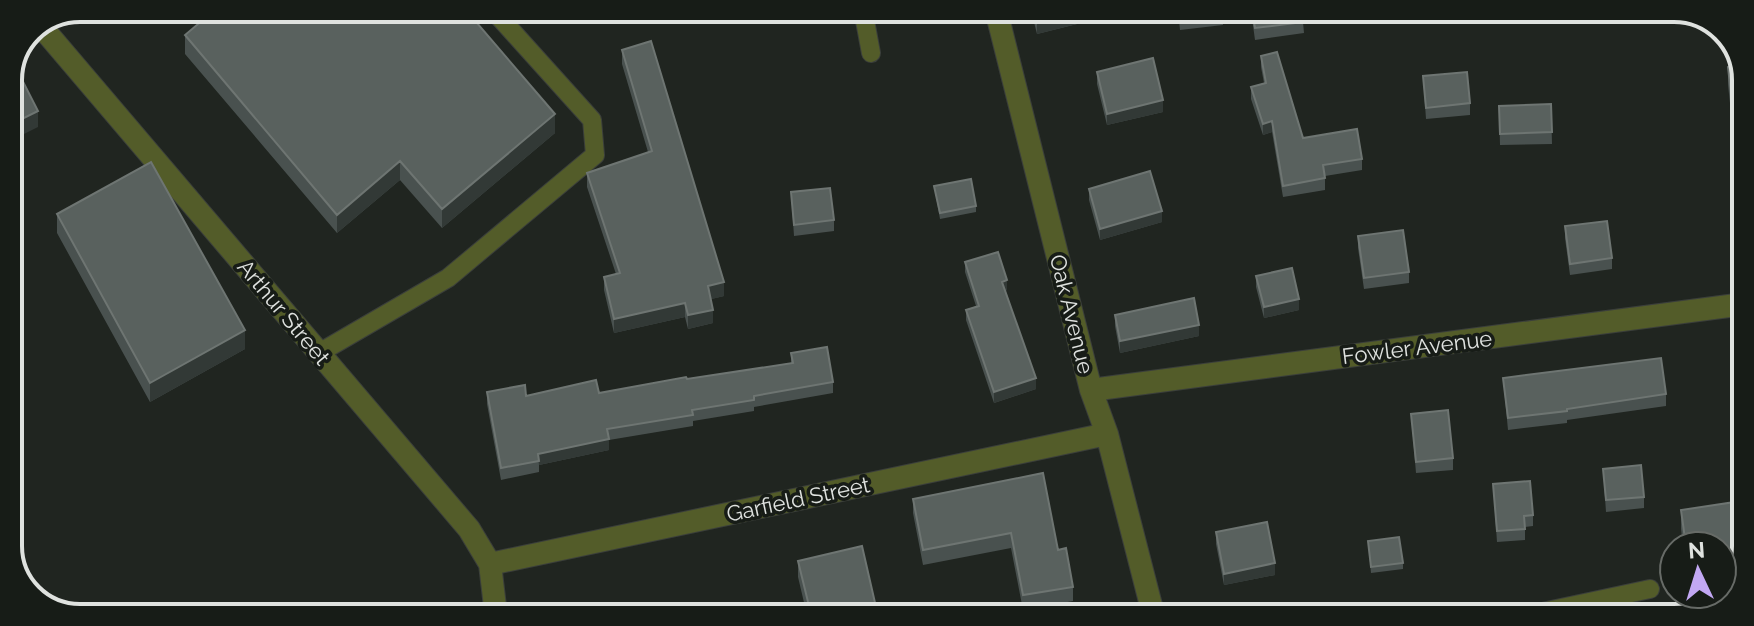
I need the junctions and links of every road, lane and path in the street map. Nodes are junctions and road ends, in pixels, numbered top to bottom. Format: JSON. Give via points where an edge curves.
{"nodes":[{"id":1,"x":504,"y":22,"type":"edge"},
{"id":2,"x":865,"y":22,"type":"edge"},
{"id":3,"x":999,"y":22,"type":"edge"},
{"id":4,"x":52,"y":30,"type":"edge"},
{"id":5,"x":871,"y":53,"type":"dead end"},
{"id":6,"x":1732,"y":306,"type":"edge"},
{"id":7,"x":319,"y":353,"type":"junction"},
{"id":8,"x":1091,"y":390,"type":"junction"},
{"id":9,"x":1107,"y":434,"type":"junction"},
{"id":10,"x":490,"y":564,"type":"junction"},
{"id":11,"x":1650,"y":589,"type":"dead end"},
{"id":12,"x":495,"y":604,"type":"edge"},
{"id":13,"x":1151,"y":604,"type":"edge"},
{"id":14,"x":1580,"y":604,"type":"edge"}],
"edges":[{"from":1,"to":7,"type":"lane","via":[[592,120],[595,155],[448,278]]},
{"from":2,"to":5,"type":"lane"},
{"from":3,"to":8,"type":"street","name":"Oak Avenue"},
{"from":4,"to":7,"type":"street","name":"Arthur Street"},
{"from":6,"to":8,"type":"street","name":"Fowler Avenue"},
{"from":7,"to":10,"type":"street","name":"Arthur Street","via":[[469,529]]},
{"from":8,"to":9,"type":"street","name":"Oak Avenue"},
{"from":9,"to":10,"type":"street","name":"Garfield Street"},
{"from":9,"to":13,"type":"street","name":"Oak Avenue"},
{"from":10,"to":12,"type":"street","name":"Arthur Street"},
{"from":11,"to":14,"type":"lane"}]}
